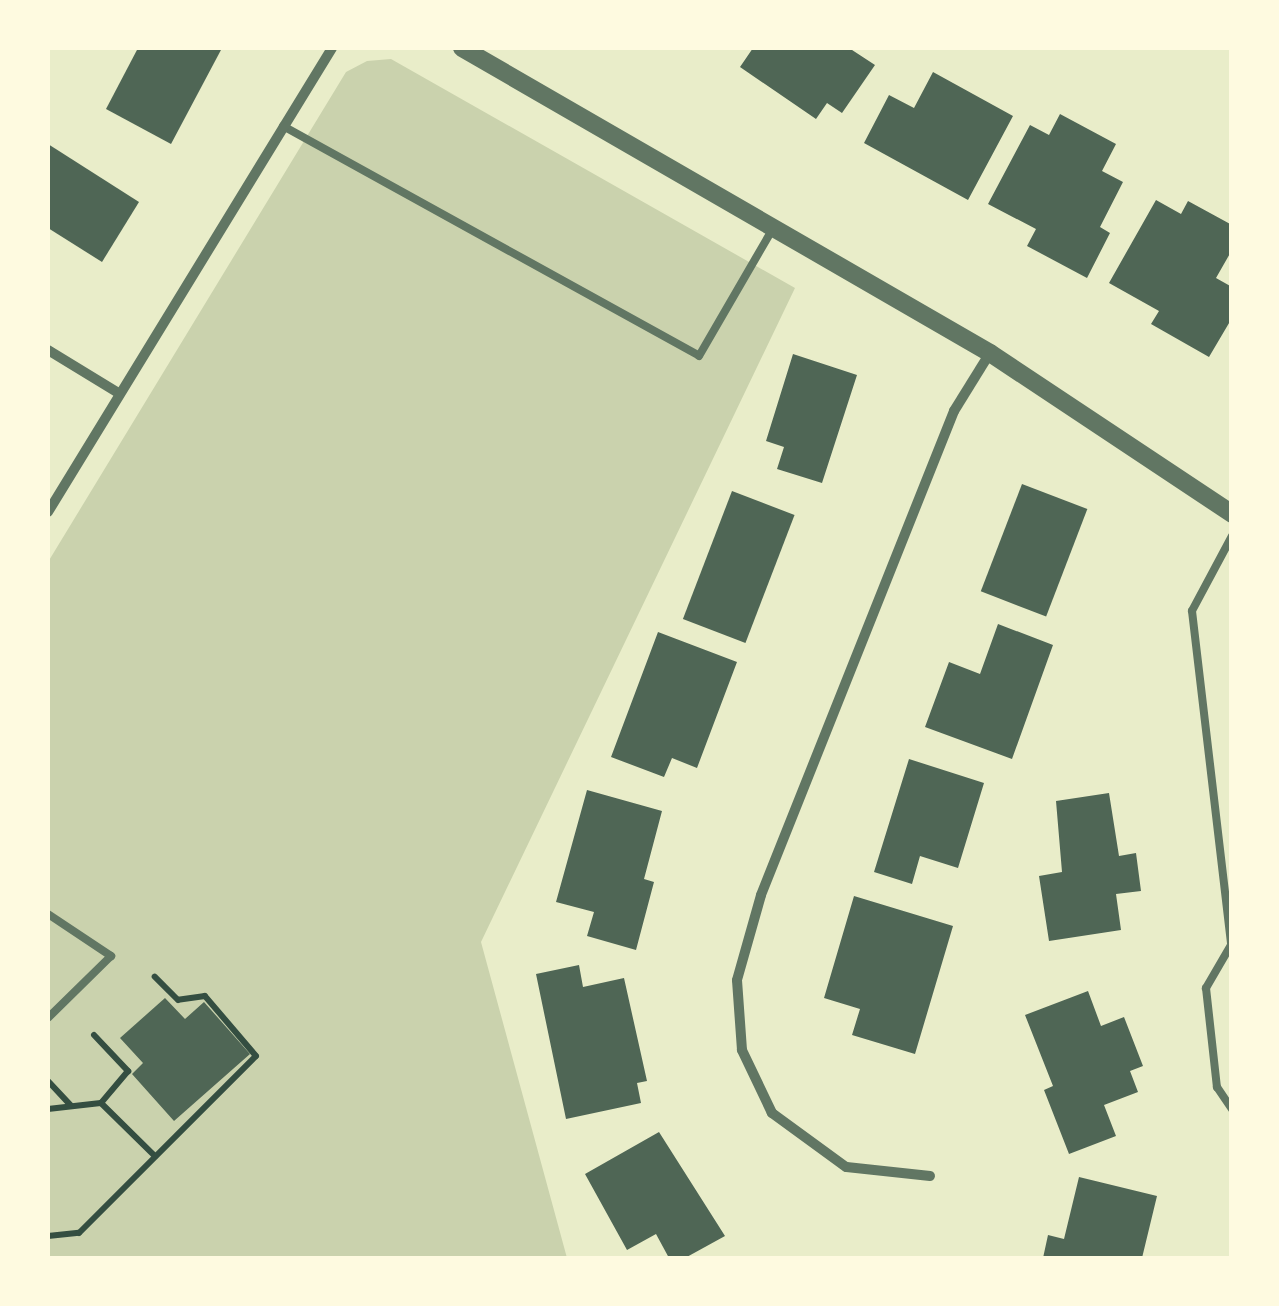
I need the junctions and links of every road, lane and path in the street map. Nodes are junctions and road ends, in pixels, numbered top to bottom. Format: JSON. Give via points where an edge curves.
{"nodes":[{"id":1,"x":332,"y":48,"type":"edge"},
{"id":2,"x":462,"y":48,"type":"edge"},
{"id":3,"x":282,"y":126,"type":"junction"},
{"id":4,"x":774,"y":226,"type":"junction"},
{"id":5,"x":48,"y":350,"type":"edge"},
{"id":6,"x":990,"y":353,"type":"junction"},
{"id":7,"x":120,"y":394,"type":"junction"},
{"id":8,"x":48,"y":512,"type":"edge"},
{"id":9,"x":1232,"y":514,"type":"edge"},
{"id":10,"x":1232,"y":536,"type":"edge"},
{"id":11,"x":48,"y":914,"type":"edge"},
{"id":12,"x":155,"y":976,"type":"dead end"},
{"id":13,"x":48,"y":1018,"type":"edge"},
{"id":14,"x":94,"y":1035,"type":"dead end"},
{"id":15,"x":48,"y":1080,"type":"edge"},
{"id":16,"x":101,"y":1103,"type":"junction"},
{"id":17,"x":71,"y":1106,"type":"junction"},
{"id":18,"x":48,"y":1109,"type":"edge"},
{"id":19,"x":1232,"y":1109,"type":"edge"},
{"id":20,"x":155,"y":1156,"type":"junction"},
{"id":21,"x":930,"y":1176,"type":"dead end"},
{"id":22,"x":48,"y":1236,"type":"edge"}],
"edges":[{"from":1,"to":3,"type":"street"},
{"from":2,"to":4,"type":"street"},
{"from":3,"to":4,"type":"lane","via":[[699,356]]},
{"from":3,"to":7,"type":"street"},
{"from":4,"to":6,"type":"street"},
{"from":5,"to":7,"type":"street"},
{"from":6,"to":9,"type":"street"},
{"from":6,"to":21,"type":"street","via":[[954,411],[761,895],[738,980],[742,1050],[754,1084],[784,1124],[846,1167]]},
{"from":7,"to":8,"type":"street"},
{"from":10,"to":19,"type":"lane","via":[[1192,612],[1231,945],[1206,988],[1217,1086]]},
{"from":11,"to":13,"type":"lane","via":[[111,956]]},
{"from":12,"to":20,"type":"path","via":[[178,1000],[205,996],[256,1056]]},
{"from":14,"to":16,"type":"path","via":[[128,1071]]},
{"from":15,"to":17,"type":"path"},
{"from":16,"to":17,"type":"path"},
{"from":16,"to":20,"type":"path"},
{"from":17,"to":18,"type":"path"},
{"from":20,"to":22,"type":"path","via":[[79,1233]]}]}
